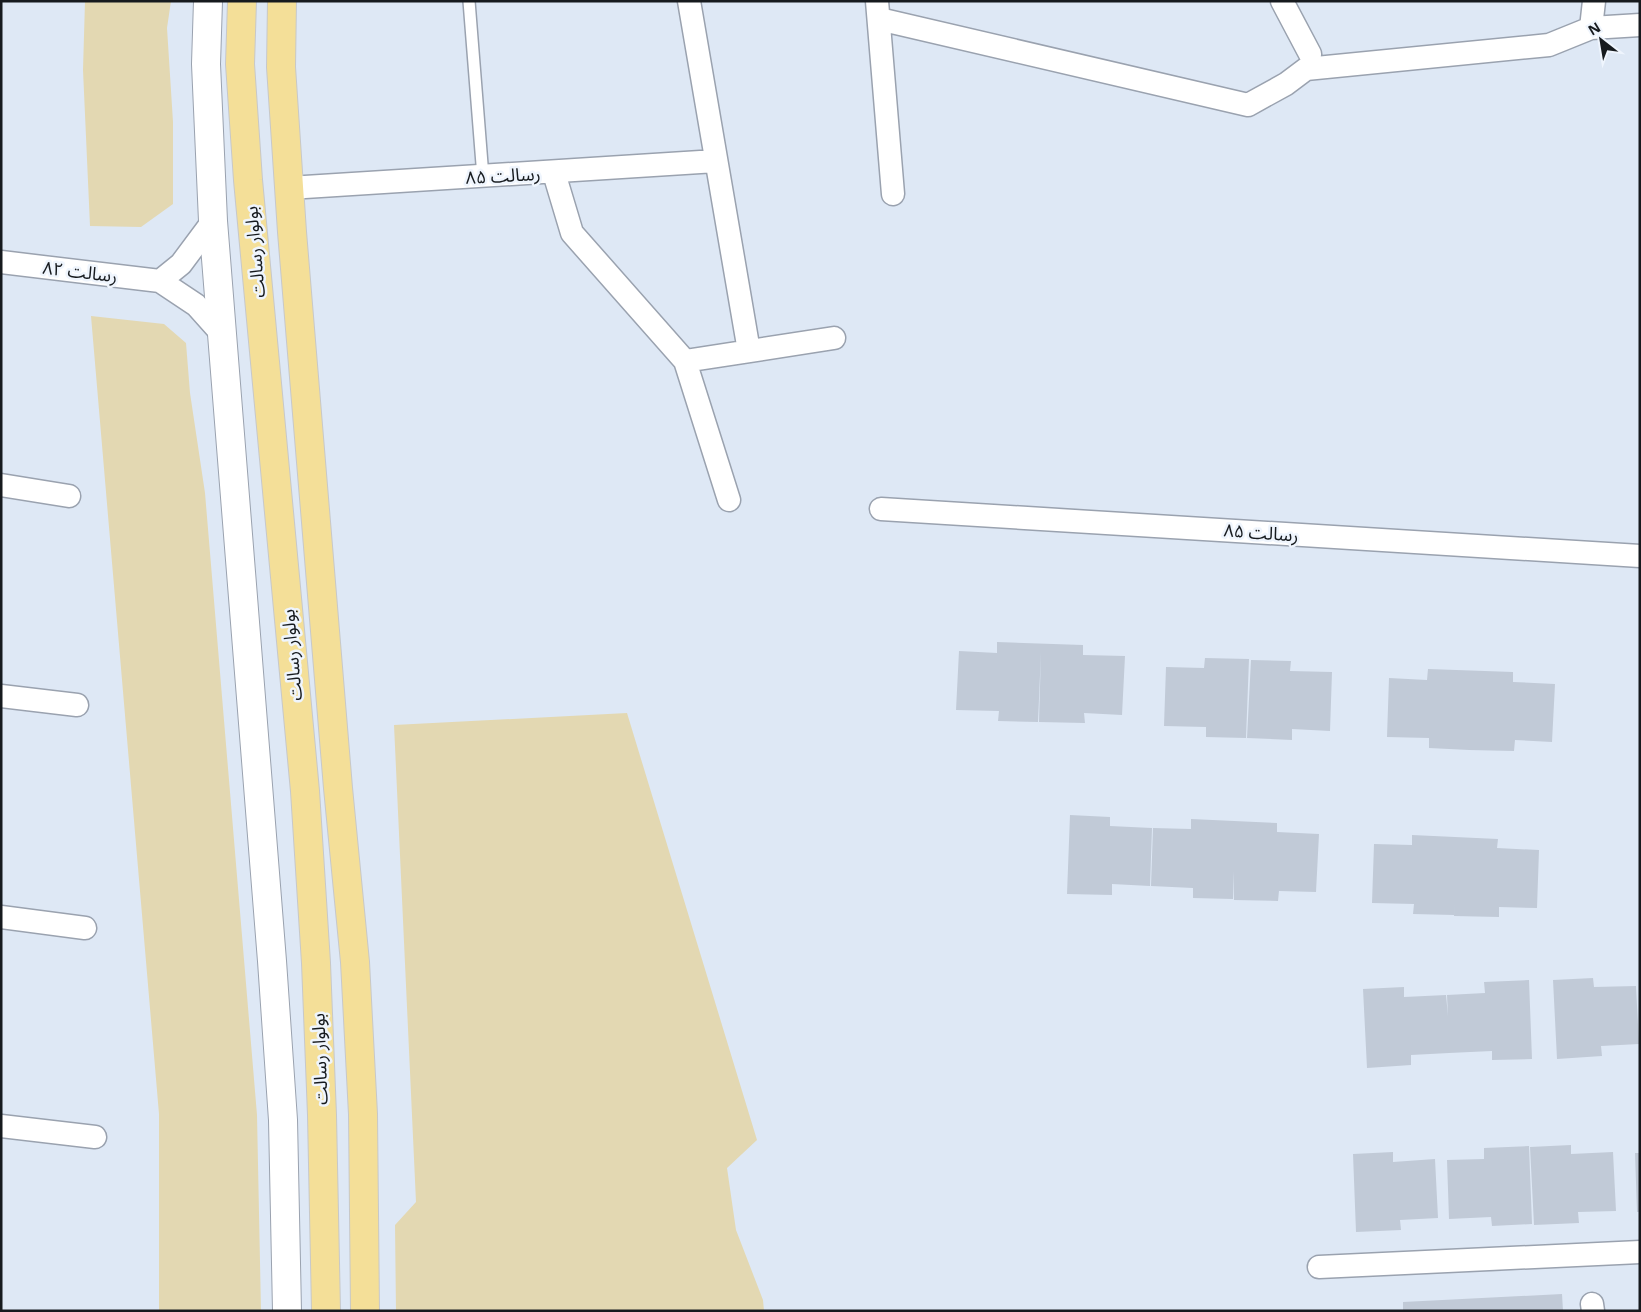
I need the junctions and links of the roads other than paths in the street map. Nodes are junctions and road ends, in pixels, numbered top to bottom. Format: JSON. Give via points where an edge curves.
{"nodes":[{"id":1,"x":208,"y":1,"type":"edge"},
{"id":2,"x":242,"y":1,"type":"edge"},
{"id":3,"x":282,"y":1,"type":"edge"},
{"id":4,"x":469,"y":1,"type":"edge"},
{"id":5,"x":689,"y":1,"type":"edge"},
{"id":6,"x":1282,"y":1,"type":"edge"},
{"id":7,"x":1594,"y":1,"type":"edge"},
{"id":8,"x":878,"y":10,"type":"edge"},
{"id":9,"x":1640,"y":25,"type":"edge"},
{"id":10,"x":1591,"y":28,"type":"junction"},
{"id":11,"x":1310,"y":54,"type":"dead end"},
{"id":12,"x":716,"y":161,"type":"junction"},
{"id":13,"x":554,"y":172,"type":"junction"},
{"id":14,"x":483,"y":176,"type":"junction"},
{"id":15,"x":289,"y":188,"type":"junction"},
{"id":16,"x":892,"y":194,"type":"dead end"},
{"id":17,"x":213,"y":221,"type":"junction"},
{"id":18,"x":1,"y":262,"type":"edge"},
{"id":19,"x":160,"y":281,"type":"junction"},
{"id":20,"x":221,"y":333,"type":"junction"},
{"id":21,"x":834,"y":338,"type":"dead end"},
{"id":22,"x":749,"y":351,"type":"junction"},
{"id":23,"x":685,"y":361,"type":"junction"},
{"id":24,"x":1,"y":486,"type":"edge"},
{"id":25,"x":69,"y":496,"type":"dead end"},
{"id":26,"x":729,"y":500,"type":"dead end"},
{"id":27,"x":881,"y":509,"type":"dead end"},
{"id":28,"x":1640,"y":556,"type":"edge"},
{"id":29,"x":1,"y":696,"type":"edge"},
{"id":30,"x":76,"y":705,"type":"dead end"},
{"id":31,"x":1,"y":917,"type":"edge"},
{"id":32,"x":85,"y":928,"type":"dead end"},
{"id":33,"x":1,"y":1126,"type":"edge"},
{"id":34,"x":95,"y":1138,"type":"dead end"},
{"id":35,"x":1640,"y":1252,"type":"edge"},
{"id":36,"x":1319,"y":1266,"type":"dead end"},
{"id":37,"x":287,"y":1311,"type":"edge"},
{"id":38,"x":326,"y":1311,"type":"edge"},
{"id":39,"x":365,"y":1311,"type":"edge"}],
"edges":[{"from":1,"to":17,"type":"street","via":[[206,64]]},
{"from":2,"to":38,"type":"main road","name":"بولوار رسالت","via":[[240,64],[248,180],[305,791],[316,963]]},
{"from":3,"to":15,"type":"main road","name":"بولوار رسالت","via":[[281,67]]},
{"from":4,"to":14,"type":"lane"},
{"from":5,"to":12,"type":"street"},
{"from":6,"to":11,"type":"street"},
{"from":7,"to":10,"type":"street"},
{"from":8,"to":10,"type":"street","via":[[1248,104],[1286,84],[1306,69],[1550,45]]},
{"from":8,"to":16,"type":"street"},
{"from":9,"to":10,"type":"street"},
{"from":12,"to":13,"type":"street","name":"رسالت ۸۵"},
{"from":12,"to":22,"type":"street"},
{"from":13,"to":14,"type":"street","name":"رسالت ۸۵"},
{"from":13,"to":23,"type":"street","via":[[572,233]]},
{"from":14,"to":15,"type":"street","name":"رسالت ۸۵"},
{"from":15,"to":39,"type":"main road","name":"بولوار رسالت","via":[[355,962],[364,1114]]},
{"from":17,"to":19,"type":"street","via":[[181,264]]},
{"from":17,"to":20,"type":"street"},
{"from":18,"to":19,"type":"street","name":"رسالت ۸۲"},
{"from":19,"to":20,"type":"street","via":[[196,305]]},
{"from":20,"to":37,"type":"street","via":[[283,1120]]},
{"from":21,"to":22,"type":"street"},
{"from":22,"to":23,"type":"street"},
{"from":23,"to":26,"type":"street"},
{"from":24,"to":25,"type":"street"},
{"from":27,"to":28,"type":"street","name":"رسالت ۸۵"},
{"from":29,"to":30,"type":"street"},
{"from":31,"to":32,"type":"street"},
{"from":33,"to":34,"type":"street"},
{"from":35,"to":36,"type":"street"}]}
